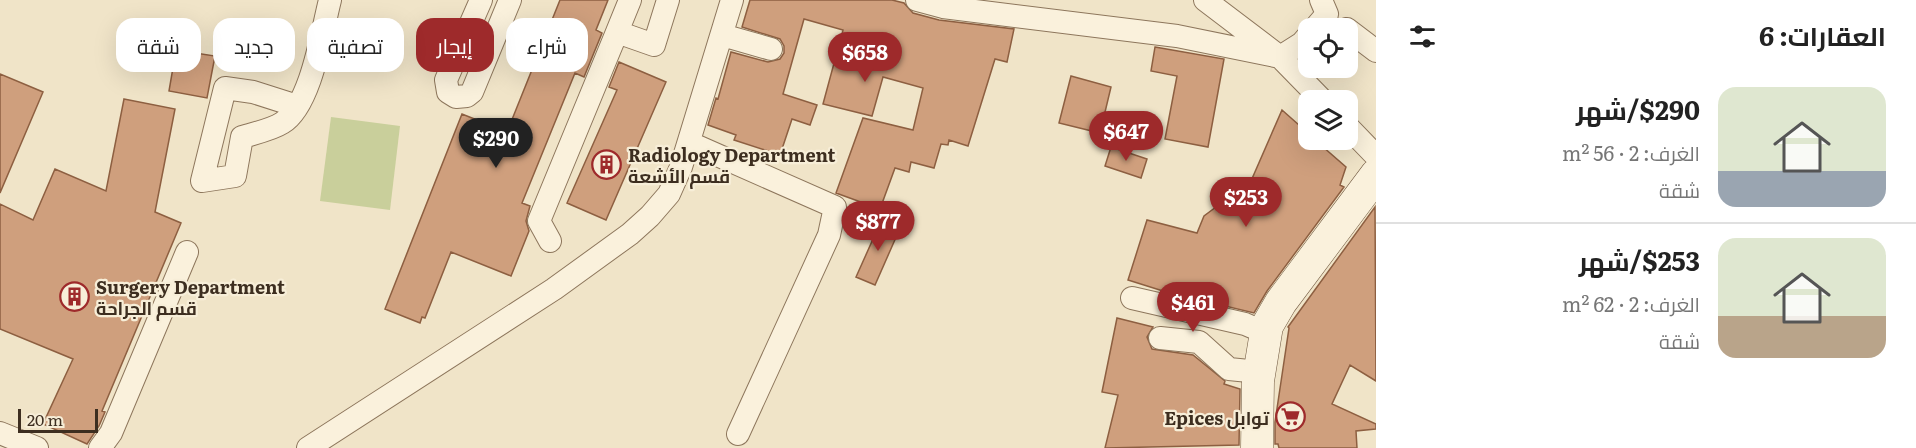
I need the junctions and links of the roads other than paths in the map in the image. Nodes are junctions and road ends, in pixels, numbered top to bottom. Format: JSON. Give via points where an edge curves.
{"nodes":[{"id":1,"x":330,"y":0,"type":"edge"},
{"id":2,"x":481,"y":0,"type":"edge"},
{"id":3,"x":510,"y":0,"type":"edge"},
{"id":4,"x":630,"y":0,"type":"edge"},
{"id":5,"x":668,"y":0,"type":"edge"},
{"id":6,"x":732,"y":0,"type":"edge"},
{"id":7,"x":917,"y":0,"type":"edge"},
{"id":8,"x":1205,"y":0,"type":"edge"},
{"id":9,"x":617,"y":32,"type":"junction"},
{"id":10,"x":722,"y":35,"type":"junction"},
{"id":11,"x":1358,"y":38,"type":"edge"},
{"id":12,"x":1298,"y":46,"type":"edge"},
{"id":13,"x":771,"y":49,"type":"dead end"},
{"id":14,"x":1376,"y":51,"type":"edge"},
{"id":15,"x":1280,"y":57,"type":"junction"},
{"id":16,"x":1312,"y":90,"type":"edge"},
{"id":17,"x":297,"y":106,"type":"junction"},
{"id":18,"x":1358,"y":137,"type":"edge"},
{"id":19,"x":690,"y":143,"type":"junction"},
{"id":20,"x":1376,"y":156,"type":"edge"},
{"id":21,"x":1376,"y":176,"type":"edge"},
{"id":22,"x":550,"y":241,"type":"dead end"},
{"id":23,"x":187,"y":252,"type":"dead end"},
{"id":24,"x":1132,"y":298,"type":"dead end"},
{"id":25,"x":1266,"y":333,"type":"junction"},
{"id":26,"x":1160,"y":339,"type":"dead end"},
{"id":27,"x":1259,"y":372,"type":"junction"},
{"id":28,"x":0,"y":433,"type":"edge"},
{"id":29,"x":738,"y":434,"type":"dead end"},
{"id":30,"x":37,"y":448,"type":"edge"},
{"id":31,"x":100,"y":448,"type":"edge"},
{"id":32,"x":308,"y":448,"type":"edge"},
{"id":33,"x":1257,"y":448,"type":"edge"}],
"edges":[{"from":1,"to":17,"type":"street","via":[[310,76]]},
{"from":2,"to":3,"type":"street","via":[[446,80],[448,92],[456,97],[472,92]]},
{"from":4,"to":9,"type":"street"},
{"from":5,"to":9,"type":"street","via":[[654,45]]},
{"from":6,"to":10,"type":"street"},
{"from":7,"to":15,"type":"street","via":[[943,7],[1177,36]]},
{"from":8,"to":15,"type":"street"},
{"from":9,"to":22,"type":"street","via":[[539,220]]},
{"from":10,"to":13,"type":"street"},
{"from":10,"to":19,"type":"street"},
{"from":11,"to":14,"type":"street"},
{"from":12,"to":15,"type":"street"},
{"from":15,"to":16,"type":"street"},
{"from":17,"to":17,"type":"street","via":[[283,123],[243,137],[235,177],[201,181],[225,88]]},
{"from":18,"to":20,"type":"street"},
{"from":19,"to":29,"type":"street","via":[[835,207],[829,235]]},
{"from":19,"to":32,"type":"street","via":[[669,195],[630,234],[554,289]]},
{"from":21,"to":25,"type":"main road","via":[[1281,302]]},
{"from":23,"to":31,"type":"street","via":[[111,433]]},
{"from":24,"to":25,"type":"street","via":[[1245,324]]},
{"from":25,"to":27,"type":"main road"},
{"from":26,"to":27,"type":"street","via":[[1199,342],[1229,369]]},
{"from":27,"to":33,"type":"main road"},
{"from":28,"to":30,"type":"street"}]}
